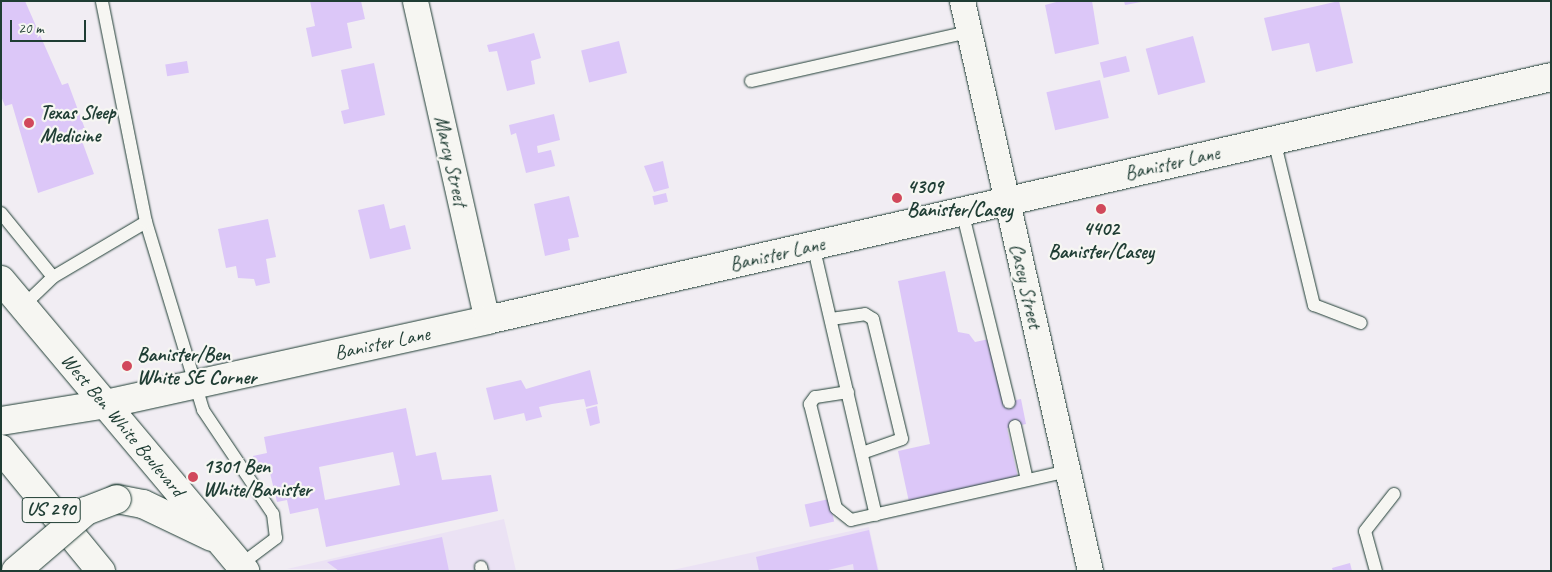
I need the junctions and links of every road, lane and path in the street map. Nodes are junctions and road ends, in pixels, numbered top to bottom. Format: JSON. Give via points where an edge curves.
{"nodes":[{"id":1,"x":102,"y":1,"type":"edge"},
{"id":2,"x":415,"y":1,"type":"edge"},
{"id":3,"x":962,"y":1,"type":"edge"},
{"id":4,"x":969,"y":32,"type":"junction"},
{"id":5,"x":1551,"y":77,"type":"edge"},
{"id":6,"x":751,"y":81,"type":"dead end"},
{"id":7,"x":1274,"y":140,"type":"junction"},
{"id":8,"x":1008,"y":202,"type":"junction"},
{"id":9,"x":962,"y":211,"type":"junction"},
{"id":10,"x":1,"y":213,"type":"edge"},
{"id":11,"x":146,"y":222,"type":"junction"},
{"id":12,"x":813,"y":246,"type":"junction"},
{"id":13,"x":53,"y":278,"type":"junction"},
{"id":14,"x":1,"y":280,"type":"edge"},
{"id":15,"x":22,"y":306,"type":"junction"},
{"id":16,"x":830,"y":319,"type":"junction"},
{"id":17,"x":487,"y":320,"type":"junction"},
{"id":18,"x":1361,"y":323,"type":"dead end"},
{"id":19,"x":198,"y":384,"type":"junction"},
{"id":20,"x":848,"y":392,"type":"junction"},
{"id":21,"x":1009,"y":402,"type":"dead end"},
{"id":22,"x":106,"y":404,"type":"junction"},
{"id":23,"x":1,"y":421,"type":"edge"},
{"id":24,"x":1016,"y":426,"type":"dead end"},
{"id":25,"x":1,"y":449,"type":"edge"},
{"id":26,"x":862,"y":453,"type":"junction"},
{"id":27,"x":1068,"y":471,"type":"junction"},
{"id":28,"x":1027,"y":480,"type":"junction"},
{"id":29,"x":1394,"y":494,"type":"dead end"},
{"id":30,"x":876,"y":515,"type":"junction"},
{"id":31,"x":220,"y":541,"type":"junction"},
{"id":32,"x":243,"y":568,"type":"edge"},
{"id":33,"x":16,"y":571,"type":"edge"},
{"id":34,"x":101,"y":571,"type":"edge"},
{"id":35,"x":1090,"y":571,"type":"edge"},
{"id":36,"x":1376,"y":571,"type":"edge"}],
"edges":[{"from":1,"to":11,"type":"lane"},
{"from":2,"to":17,"type":"street","name":"Marcy Street"},
{"from":3,"to":4,"type":"street","name":"Casey Street"},
{"from":4,"to":6,"type":"lane"},
{"from":4,"to":8,"type":"street","name":"Casey Street"},
{"from":5,"to":7,"type":"main road","name":"Banister Lane"},
{"from":7,"to":8,"type":"main road","name":"Banister Lane"},
{"from":7,"to":18,"type":"lane","via":[[1314,305]]},
{"from":8,"to":9,"type":"main road","name":"Banister Lane"},
{"from":8,"to":27,"type":"street","name":"Casey Street"},
{"from":9,"to":12,"type":"main road","name":"Banister Lane"},
{"from":9,"to":21,"type":"lane"},
{"from":10,"to":13,"type":"lane"},
{"from":11,"to":13,"type":"lane"},
{"from":11,"to":19,"type":"lane"},
{"from":12,"to":16,"type":"lane"},
{"from":12,"to":17,"type":"main road","name":"Banister Lane"},
{"from":13,"to":15,"type":"lane"},
{"from":14,"to":15,"type":"main road","name":"West Ben White Boulevard"},
{"from":15,"to":22,"type":"main road","name":"West Ben White Boulevard"},
{"from":16,"to":20,"type":"lane"},
{"from":16,"to":26,"type":"lane","via":[[865,314],[873,319],[900,430],[902,439],[896,444]]},
{"from":17,"to":19,"type":"main road","name":"Banister Lane"},
{"from":19,"to":22,"type":"main road","name":"Banister Lane"},
{"from":19,"to":32,"type":"lane","via":[[203,410],[273,514],[278,534]]},
{"from":20,"to":26,"type":"lane"},
{"from":20,"to":30,"type":"lane","via":[[815,397],[810,404],[836,508],[851,520]]},
{"from":22,"to":23,"type":"main road","name":"Banister Lane"},
{"from":22,"to":31,"type":"main road","name":"West Ben White Boulevard"},
{"from":24,"to":28,"type":"lane"},
{"from":25,"to":34,"type":"main road","number":"US 290"},
{"from":26,"to":30,"type":"lane"},
{"from":27,"to":28,"type":"lane"},
{"from":27,"to":35,"type":"street","name":"Casey Street"},
{"from":28,"to":30,"type":"lane"},
{"from":29,"to":36,"type":"lane","via":[[1365,531]]},
{"from":31,"to":32,"type":"main road","name":"West Ben White Boulevard"},
{"from":31,"to":33,"type":"main road","bridge":true,"via":[[143,504],[118,499],[86,511]]}]}
